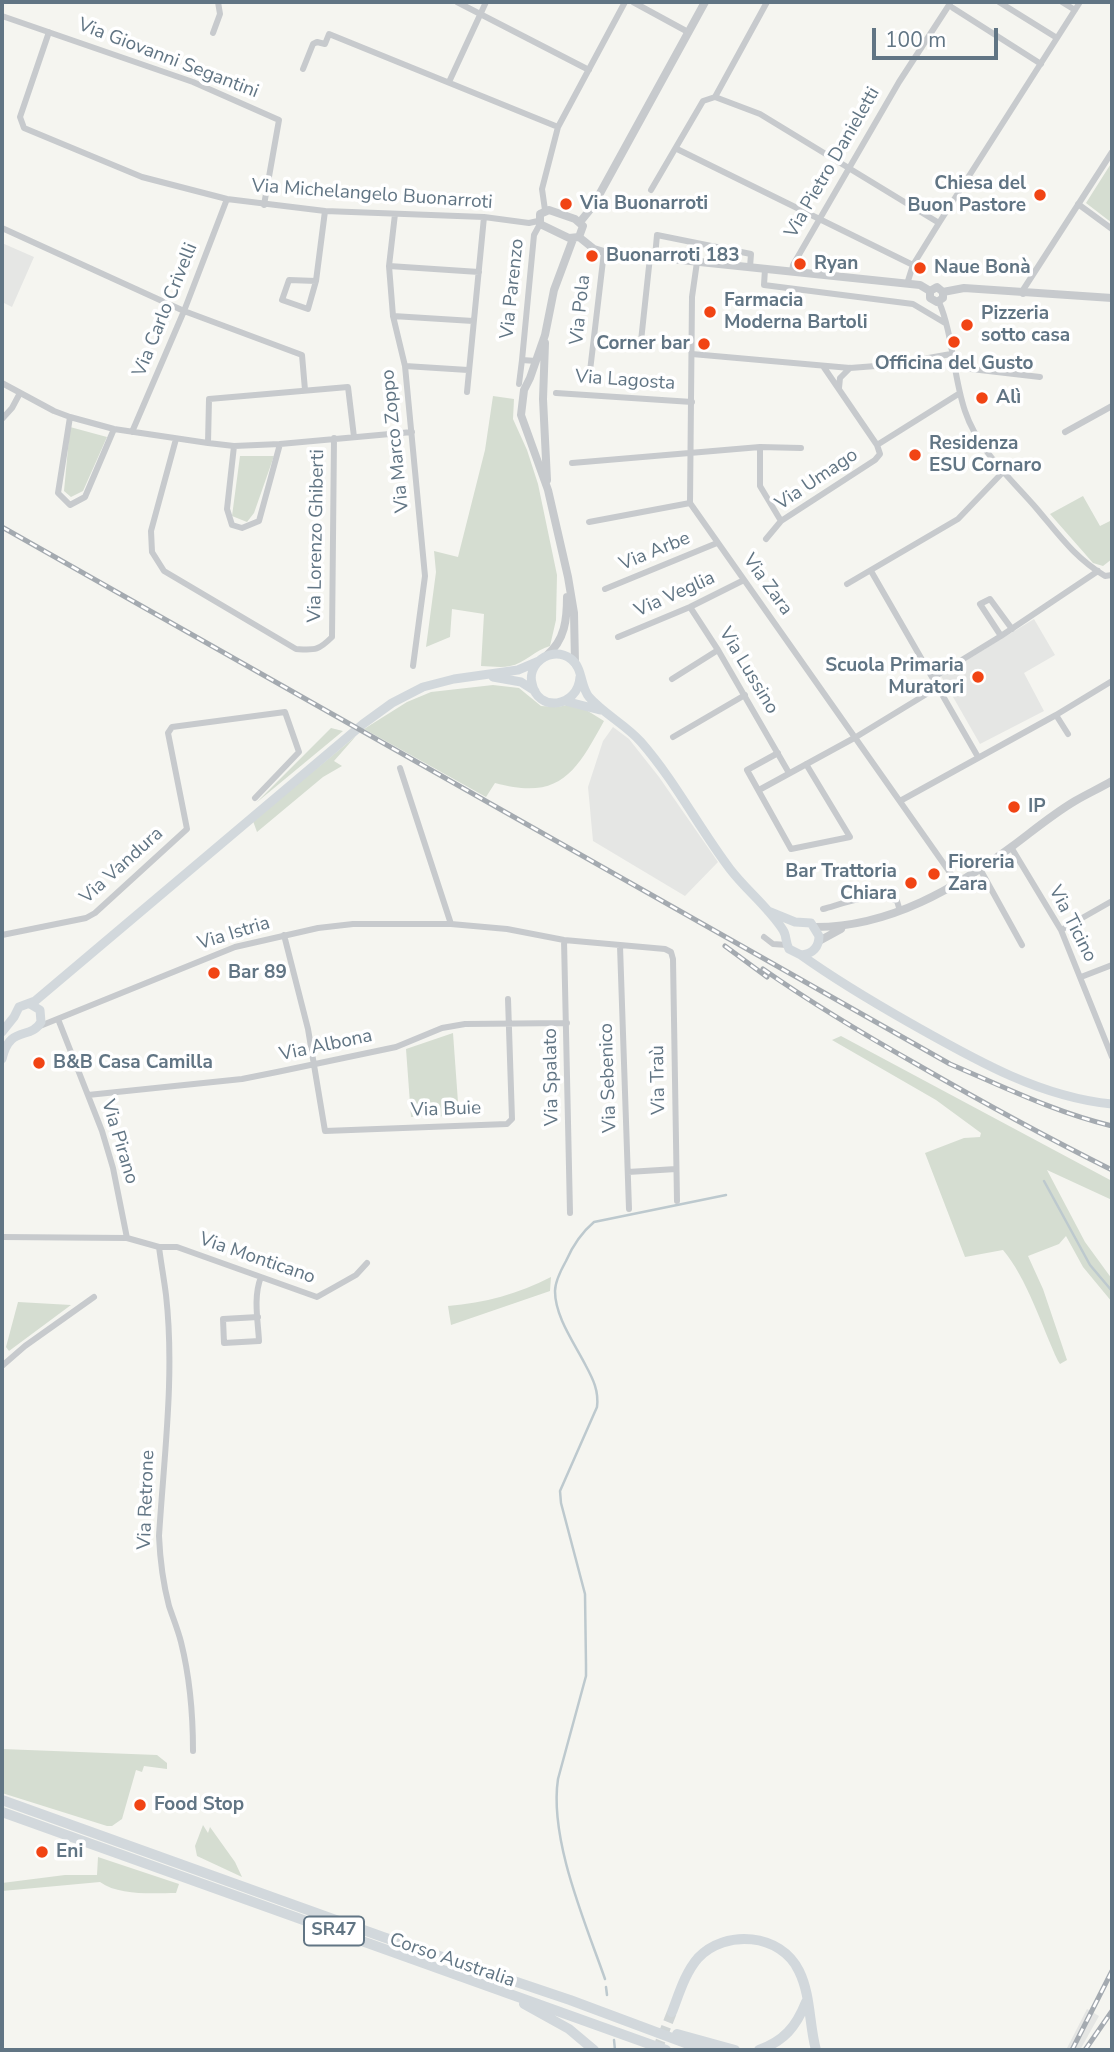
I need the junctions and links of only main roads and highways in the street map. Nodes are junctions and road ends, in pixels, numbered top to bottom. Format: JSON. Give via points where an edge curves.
{"nodes":[{"id":1,"x":542,"y":658,"type":"junction"},
{"id":2,"x":485,"y":676,"type":"junction"},
{"id":3,"x":580,"y":677,"type":"junction"},
{"id":4,"x":535,"y":691,"type":"junction"},
{"id":5,"x":565,"y":701,"type":"junction"},
{"id":6,"x":606,"y":712,"type":"junction"},
{"id":7,"x":768,"y":911,"type":"junction"},
{"id":8,"x":795,"y":922,"type":"junction"},
{"id":9,"x":785,"y":934,"type":"junction"},
{"id":10,"x":818,"y":944,"type":"junction"},
{"id":11,"x":802,"y":955,"type":"junction"},
{"id":12,"x":830,"y":974,"type":"junction"},
{"id":13,"x":30,"y":1004,"type":"junction"},
{"id":14,"x":14,"y":1017,"type":"junction"},
{"id":15,"x":25,"y":1031,"type":"junction"},
{"id":16,"x":2,"y":1032,"type":"edge"},
{"id":17,"x":2,"y":1053,"type":"edge"},
{"id":18,"x":1112,"y":1104,"type":"edge"},
{"id":19,"x":2,"y":1800,"type":"edge"},
{"id":20,"x":2,"y":1812,"type":"edge"},
{"id":21,"x":487,"y":1985,"type":"junction"},
{"id":22,"x":570,"y":2000,"type":"junction"},
{"id":23,"x":807,"y":2000,"type":"junction"},
{"id":24,"x":672,"y":2011,"type":"tunnel mouth"},
{"id":25,"x":594,"y":2050,"type":"edge"},
{"id":26,"x":666,"y":2050,"type":"edge"},
{"id":27,"x":704,"y":2050,"type":"edge"},
{"id":28,"x":735,"y":2050,"type":"edge"},
{"id":29,"x":759,"y":2050,"type":"edge"},
{"id":30,"x":816,"y":2050,"type":"edge"}],
"edges":[{"from":1,"to":2,"type":"main road","via":[[518,670]]},
{"from":1,"to":3,"type":"main road","via":[[562,654],[575,663]]},
{"from":1,"to":4,"type":"main road","via":[[531,675]]},
{"from":2,"to":4,"type":"main road","via":[[521,682]]},
{"from":2,"to":13,"type":"main road","via":[[423,687],[392,703]]},
{"from":3,"to":5,"type":"main road","via":[[577,692]]},
{"from":3,"to":6,"type":"main road","via":[[589,697]]},
{"from":4,"to":5,"type":"main road","via":[[551,703]]},
{"from":5,"to":6,"type":"main road"},
{"from":6,"to":7,"type":"main road","via":[[624,724],[657,762],[729,868]]},
{"from":7,"to":8,"type":"main road"},
{"from":7,"to":9,"type":"main road"},
{"from":8,"to":9,"type":"main road"},
{"from":8,"to":10,"type":"main road","via":[[806,921],[816,927]]},
{"from":9,"to":11,"type":"main road","via":[[787,945]]},
{"from":10,"to":11,"type":"main road"},
{"from":10,"to":12,"type":"main road","via":[[819,957]]},
{"from":11,"to":12,"type":"main road"},
{"from":12,"to":18,"type":"main road","via":[[1012,1076],[1081,1101]]},
{"from":13,"to":14,"type":"main road","via":[[19,1007]]},
{"from":13,"to":15,"type":"main road","via":[[42,1016],[38,1027]]},
{"from":14,"to":15,"type":"main road"},
{"from":14,"to":16,"type":"main road"},
{"from":15,"to":17,"type":"main road","via":[[8,1042]]},
{"from":19,"to":22,"type":"highway","name":"Corso Australia","number":"SR47"},
{"from":20,"to":21,"type":"highway","name":"Corso Australia","number":"SR47"},
{"from":21,"to":25,"type":"highway","via":[[569,2029]]},
{"from":21,"to":26,"type":"highway","name":"Corso Australia","number":"SR47"},
{"from":22,"to":27,"type":"highway","name":"Corso Australia","number":"SR47"},
{"from":22,"to":28,"type":"highway"},
{"from":23,"to":24,"type":"highway","via":[[799,1971],[779,1948],[761,1941],[734,1940],[712,1947],[696,1961]]},
{"from":23,"to":29,"type":"highway","via":[[782,2040]]},
{"from":23,"to":30,"type":"highway"}]}
